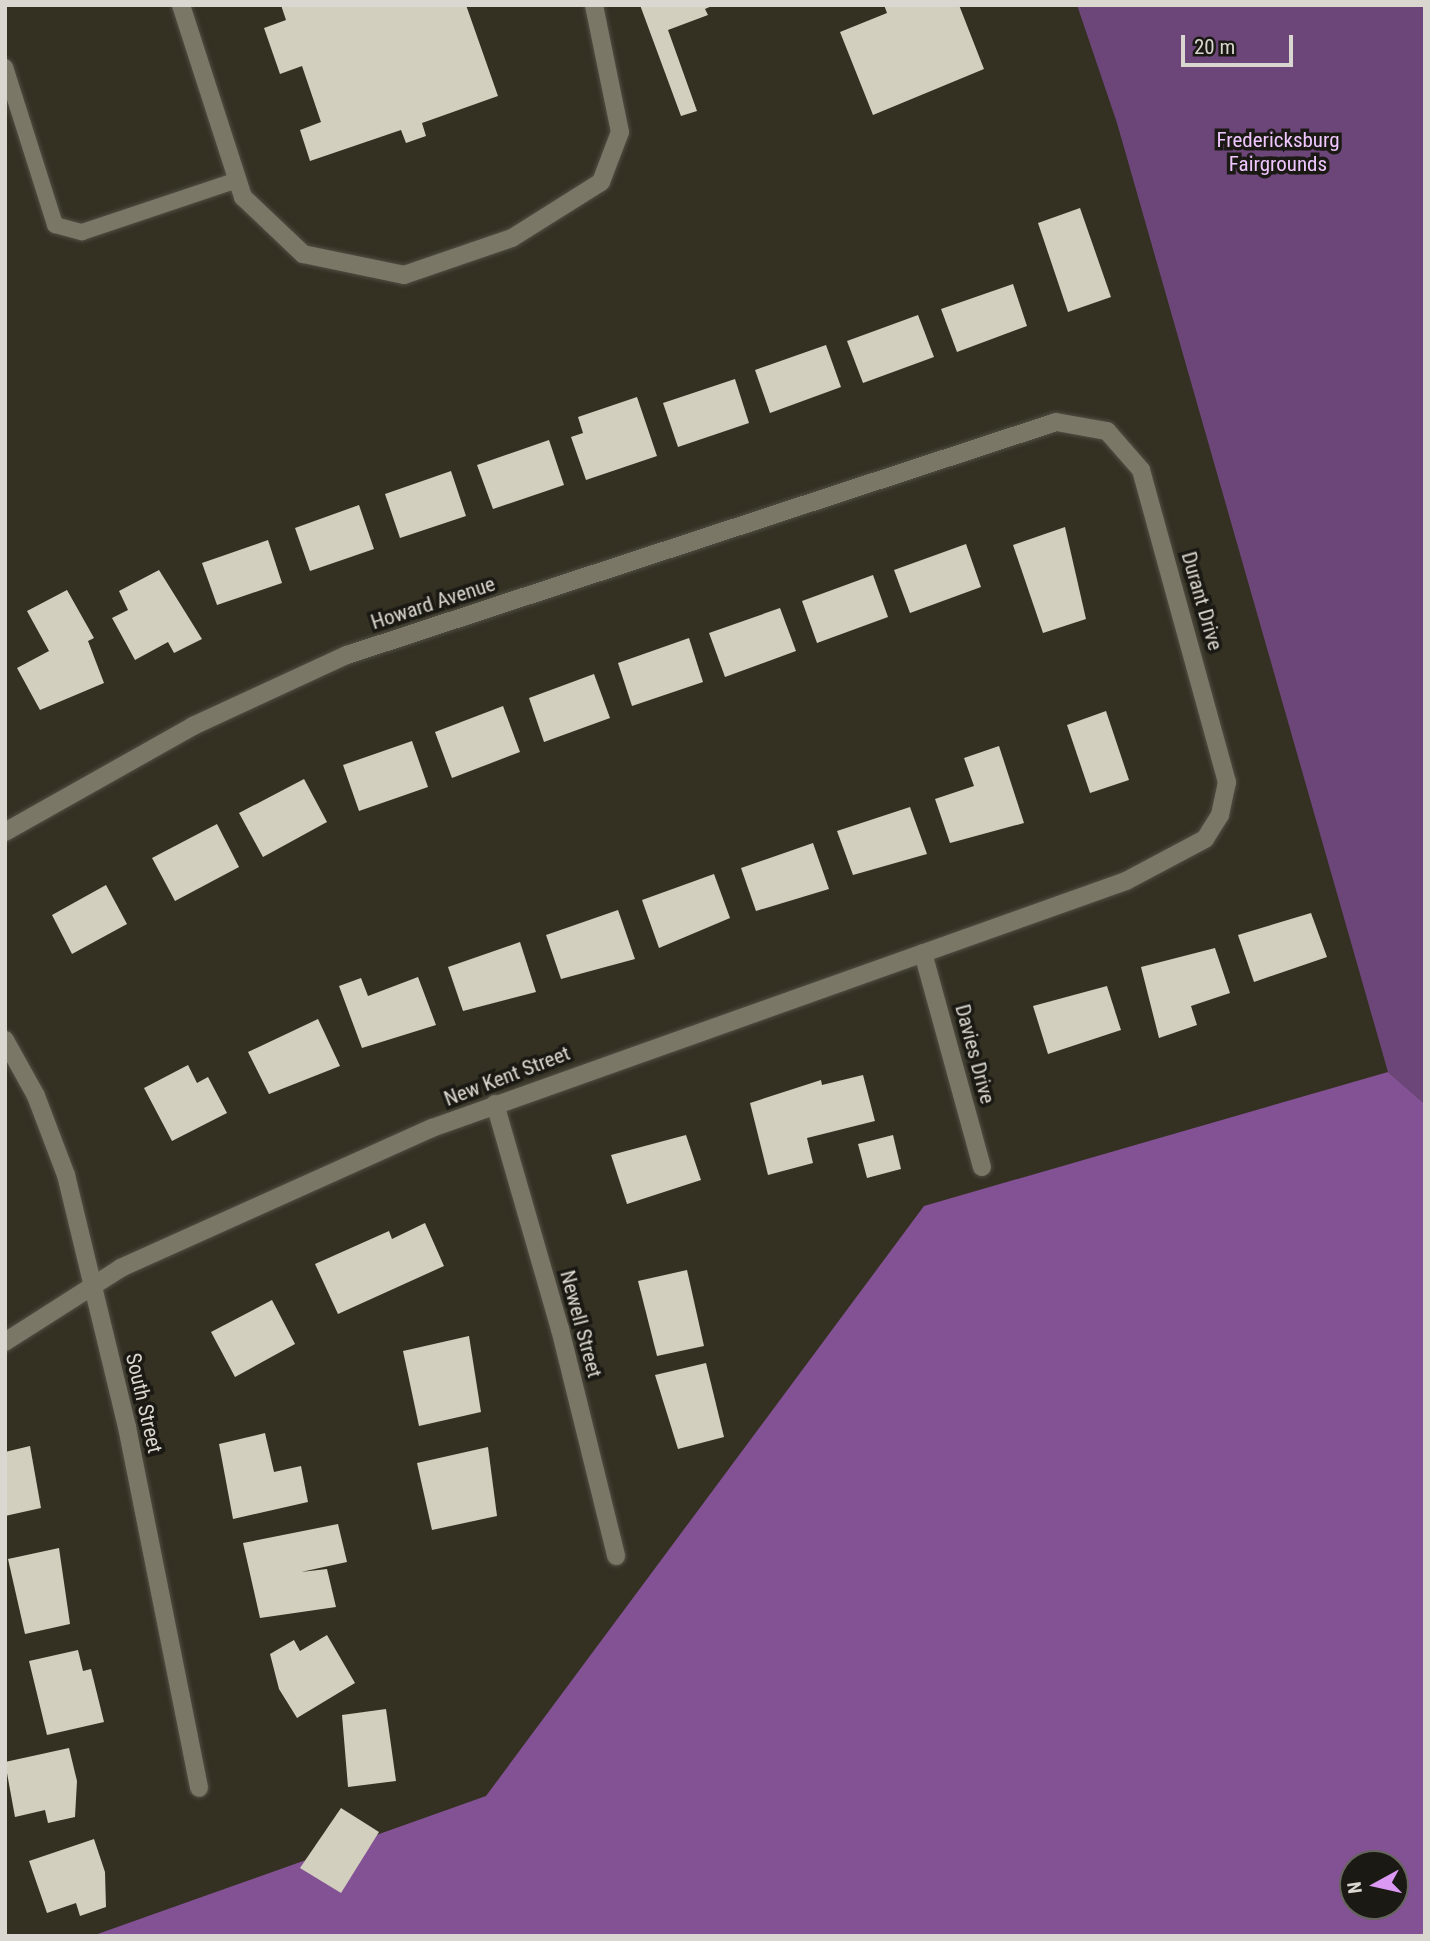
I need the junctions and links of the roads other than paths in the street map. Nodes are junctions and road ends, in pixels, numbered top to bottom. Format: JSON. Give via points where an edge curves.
{"nodes":[{"id":1,"x":181,"y":5,"type":"edge"},
{"id":2,"x":594,"y":5,"type":"edge"},
{"id":3,"x":5,"y":67,"type":"edge"},
{"id":4,"x":237,"y":180,"type":"junction"},
{"id":5,"x":898,"y":474,"type":"joint"},
{"id":6,"x":5,"y":832,"type":"edge"},
{"id":7,"x":1050,"y":908,"type":"joint"},
{"id":8,"x":923,"y":953,"type":"junction"},
{"id":9,"x":5,"y":1040,"type":"edge"},
{"id":10,"x":495,"y":1104,"type":"junction"},
{"id":11,"x":982,"y":1167,"type":"dead end"},
{"id":12,"x":92,"y":1285,"type":"junction"},
{"id":13,"x":5,"y":1342,"type":"edge"},
{"id":14,"x":616,"y":1556,"type":"dead end"},
{"id":15,"x":200,"y":1788,"type":"dead end"}],
"edges":[{"from":1,"to":4,"type":"street"},
{"from":2,"to":4,"type":"street","via":[[620,132],[601,182],[512,238],[404,275],[303,254],[243,197]]},
{"from":3,"to":4,"type":"lane","via":[[55,225],[82,232]]},
{"from":5,"to":6,"type":"street","name":"Howard Avenue","via":[[347,656],[193,726]]},
{"from":5,"to":7,"type":"street","name":"Durant Drive","via":[[1056,422],[1107,430],[1141,470],[1222,754],[1220,815],[1192,850]]},
{"from":7,"to":8,"type":"street","name":"New Kent Street"},
{"from":8,"to":10,"type":"street","name":"New Kent Street"},
{"from":8,"to":11,"type":"street","name":"Davies Drive"},
{"from":9,"to":12,"type":"street","name":"South Street","via":[[36,1096],[66,1175]]},
{"from":10,"to":12,"type":"street","name":"New Kent Street","via":[[230,1214]]},
{"from":10,"to":14,"type":"street","name":"Newell Street","via":[[560,1329]]},
{"from":12,"to":13,"type":"street","name":"New Kent Street"},
{"from":12,"to":15,"type":"street","name":"South Street"}]}
